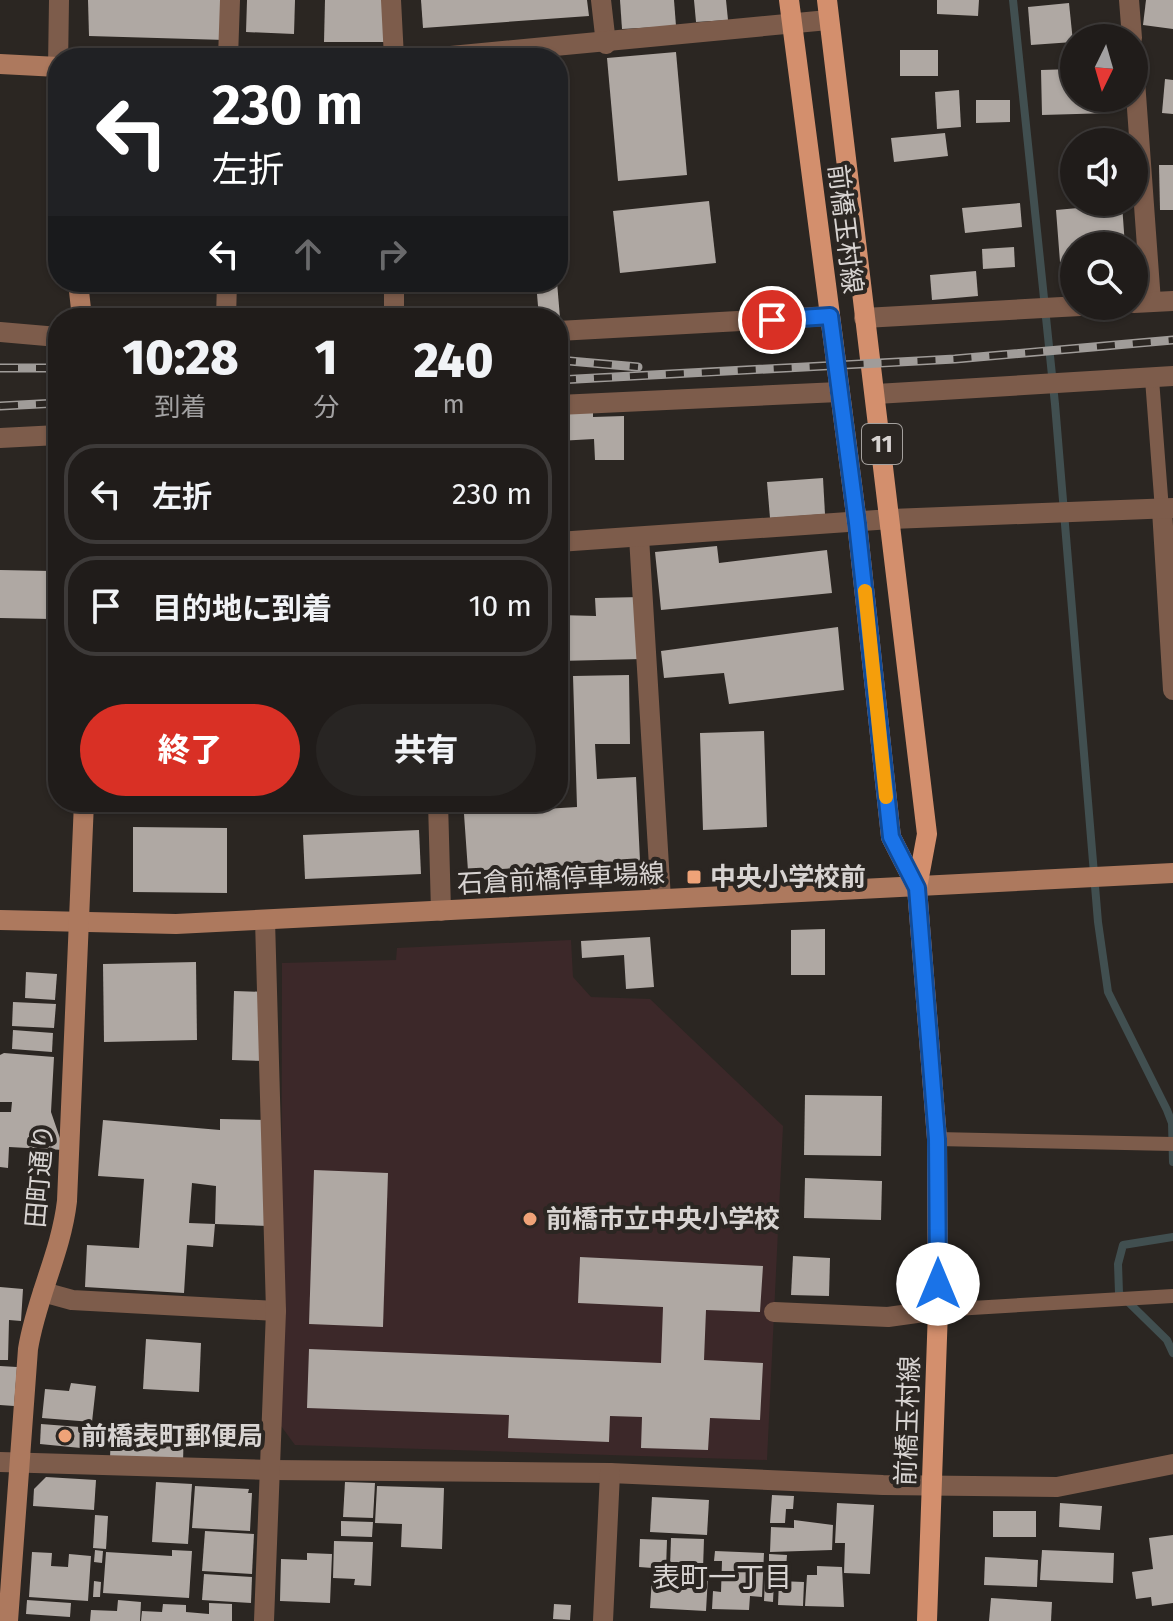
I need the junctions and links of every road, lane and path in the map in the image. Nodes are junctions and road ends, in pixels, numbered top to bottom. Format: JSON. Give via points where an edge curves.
{"nodes":[{"id":1,"x":59,"y":0,"type":"edge"},
{"id":2,"x":230,"y":0,"type":"edge"},
{"id":3,"x":391,"y":0,"type":"edge"},
{"id":4,"x":601,"y":0,"type":"edge"},
{"id":5,"x":789,"y":0,"type":"edge"},
{"id":6,"x":1129,"y":0,"type":"edge"},
{"id":7,"x":827,"y":10,"type":"edge"},
{"id":8,"x":793,"y":24,"type":"junction"},
{"id":9,"x":1131,"y":24,"type":"edge"},
{"id":10,"x":606,"y":44,"type":"junction"},
{"id":11,"x":58,"y":48,"type":"edge"},
{"id":12,"x":228,"y":48,"type":"edge"},
{"id":13,"x":393,"y":48,"type":"edge"},
{"id":14,"x":556,"y":48,"type":"edge"},
{"id":15,"x":0,"y":64,"type":"edge"},
{"id":16,"x":48,"y":68,"type":"edge"},
{"id":17,"x":1136,"y":112,"type":"edge"},
{"id":18,"x":1140,"y":232,"type":"edge"},
{"id":19,"x":1173,"y":301,"type":"edge"},
{"id":20,"x":1148,"y":302,"type":"edge"},
{"id":21,"x":1060,"y":307,"type":"edge"},
{"id":22,"x":830,"y":316,"type":"junction"},
{"id":23,"x":864,"y":318,"type":"junction"},
{"id":24,"x":568,"y":330,"type":"edge"},
{"id":25,"x":0,"y":332,"type":"edge"},
{"id":26,"x":48,"y":336,"type":"edge"},
{"id":27,"x":1173,"y":376,"type":"edge"},
{"id":28,"x":1152,"y":379,"type":"junction"},
{"id":29,"x":839,"y":392,"type":"junction"},
{"id":30,"x":876,"y":394,"type":"junction"},
{"id":31,"x":568,"y":405,"type":"edge"},
{"id":32,"x":48,"y":436,"type":"edge"},
{"id":33,"x":0,"y":438,"type":"edge"},
{"id":34,"x":1167,"y":509,"type":"edge"},
{"id":35,"x":891,"y":519,"type":"junction"},
{"id":36,"x":857,"y":523,"type":"junction"},
{"id":37,"x":639,"y":537,"type":"junction"},
{"id":38,"x":568,"y":541,"type":"edge"},
{"id":39,"x":1173,"y":690,"type":"edge"},
{"id":40,"x":84,"y":812,"type":"edge"},
{"id":41,"x":438,"y":812,"type":"edge"},
{"id":42,"x":1173,"y":873,"type":"edge"},
{"id":43,"x":917,"y":888,"type":"junction"},
{"id":44,"x":661,"y":899,"type":"junction"},
{"id":45,"x":441,"y":911,"type":"junction"},
{"id":46,"x":0,"y":920,"type":"edge"},
{"id":47,"x":265,"y":920,"type":"junction"},
{"id":48,"x":80,"y":923,"type":"junction"},
{"id":49,"x":937,"y":1139,"type":"junction"},
{"id":50,"x":1167,"y":1144,"type":"edge"},
{"id":51,"x":43,"y":1292,"type":"junction"},
{"id":52,"x":1173,"y":1296,"type":"edge"},
{"id":53,"x":938,"y":1310,"type":"junction"},
{"id":54,"x":276,"y":1311,"type":"junction"},
{"id":55,"x":774,"y":1312,"type":"dead end"},
{"id":56,"x":9,"y":1463,"type":"edge"},
{"id":57,"x":1170,"y":1464,"type":"edge"},
{"id":58,"x":270,"y":1470,"type":"junction"},
{"id":59,"x":610,"y":1473,"type":"junction"},
{"id":60,"x":932,"y":1483,"type":"junction"},
{"id":61,"x":8,"y":1621,"type":"edge"},
{"id":62,"x":264,"y":1621,"type":"edge"},
{"id":63,"x":603,"y":1621,"type":"edge"},
{"id":64,"x":927,"y":1621,"type":"edge"}],
"edges":[{"from":1,"to":11,"type":"street"},
{"from":2,"to":12,"type":"street"},
{"from":3,"to":13,"type":"street"},
{"from":4,"to":10,"type":"street"},
{"from":5,"to":8,"type":"main road","name":"前橋玉村線","number":"11"},
{"from":6,"to":9,"type":"street"},
{"from":7,"to":8,"type":"street"},
{"from":7,"to":23,"type":"main road","name":"前橋玉村線","number":"11"},
{"from":8,"to":10,"type":"street"},
{"from":8,"to":22,"type":"main road","name":"前橋玉村線","number":"11"},
{"from":10,"to":14,"type":"street"},
{"from":15,"to":16,"type":"main road"},
{"from":17,"to":18,"type":"street"},
{"from":19,"to":20,"type":"street"},
{"from":21,"to":23,"type":"street"},
{"from":22,"to":24,"type":"street"},
{"from":22,"to":29,"type":"main road","name":"前橋玉村線","number":"11"},
{"from":23,"to":30,"type":"main road","name":"前橋玉村線","number":"11"},
{"from":25,"to":26,"type":"street"},
{"from":27,"to":28,"type":"street"},
{"from":28,"to":30,"type":"street"},
{"from":28,"to":34,"type":"lane"},
{"from":29,"to":31,"type":"street"},
{"from":29,"to":36,"type":"main road","name":"前橋玉村線","number":"11"},
{"from":30,"to":35,"type":"main road","name":"前橋玉村線","number":"11"},
{"from":32,"to":33,"type":"street"},
{"from":34,"to":35,"type":"street"},
{"from":34,"to":39,"type":"street"},
{"from":35,"to":36,"type":"street"},
{"from":35,"to":43,"type":"main road","name":"前橋玉村線","number":"11","via":[[927,834]]},
{"from":36,"to":37,"type":"street"},
{"from":36,"to":43,"type":"main road","name":"前橋玉村線","number":"11","via":[[891,837]]},
{"from":37,"to":38,"type":"street"},
{"from":37,"to":44,"type":"street"},
{"from":40,"to":48,"type":"main road","name":"田町通り"},
{"from":41,"to":45,"type":"street"},
{"from":42,"to":43,"type":"main road","name":"石倉前橋停車場線"},
{"from":43,"to":44,"type":"main road","name":"石倉前橋停車場線"},
{"from":43,"to":49,"type":"main road","name":"前橋玉村線","number":"11"},
{"from":44,"to":45,"type":"main road","name":"石倉前橋停車場線"},
{"from":45,"to":47,"type":"main road","name":"石倉前橋停車場線"},
{"from":46,"to":48,"type":"main road","name":"石倉前橋停車場線"},
{"from":47,"to":48,"type":"main road","name":"石倉前橋停車場線"},
{"from":47,"to":54,"type":"street"},
{"from":48,"to":51,"type":"main road","name":"田町通り","via":[[67,1201]]},
{"from":49,"to":50,"type":"lane"},
{"from":49,"to":53,"type":"main road","name":"前橋玉村線","number":"11"},
{"from":51,"to":54,"type":"street","via":[[72,1300]]},
{"from":51,"to":56,"type":"main road","name":"田町通り"},
{"from":52,"to":53,"type":"lane"},
{"from":53,"to":55,"type":"street","via":[[888,1317]]},
{"from":53,"to":60,"type":"main road","name":"前橋玉村線","number":"11"},
{"from":54,"to":58,"type":"street"},
{"from":56,"to":58,"type":"street"},
{"from":56,"to":61,"type":"main road","name":"田町通り"},
{"from":57,"to":60,"type":"street","via":[[1057,1487]]},
{"from":58,"to":59,"type":"street"},
{"from":58,"to":62,"type":"street"},
{"from":59,"to":60,"type":"street"},
{"from":59,"to":63,"type":"street"},
{"from":60,"to":64,"type":"main road","name":"前橋玉村線","number":"11"}]}
